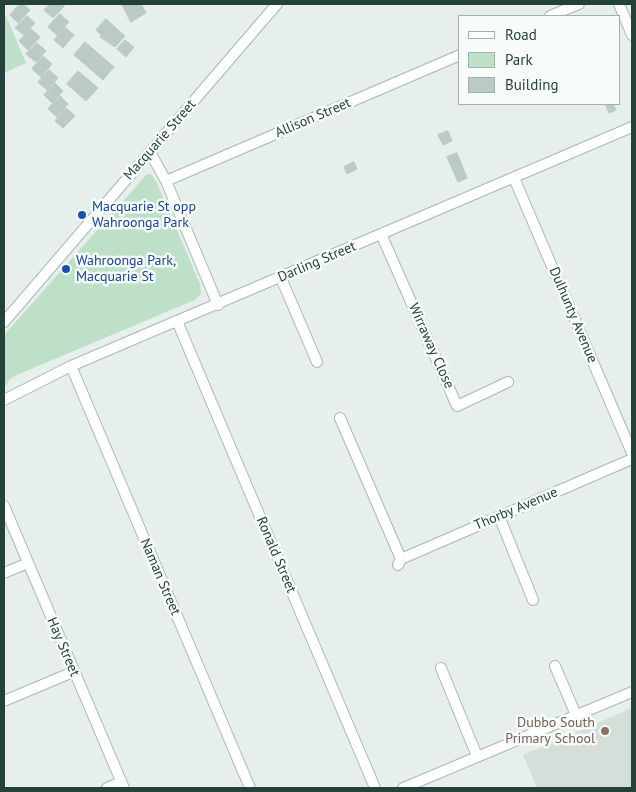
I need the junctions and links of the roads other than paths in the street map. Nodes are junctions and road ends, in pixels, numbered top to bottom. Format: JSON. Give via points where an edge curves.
{"nodes":[{"id":1,"x":277,"y":4,"type":"edge"},
{"id":2,"x":580,"y":4,"type":"edge"},
{"id":3,"x":619,"y":4,"type":"edge"},
{"id":4,"x":552,"y":15,"type":"edge"},
{"id":5,"x":632,"y":35,"type":"edge"},
{"id":6,"x":458,"y":56,"type":"edge"},
{"id":7,"x":632,"y":127,"type":"edge"},
{"id":8,"x":150,"y":152,"type":"junction"},
{"id":9,"x":514,"y":178,"type":"junction"},
{"id":10,"x":166,"y":181,"type":"junction"},
{"id":11,"x":382,"y":234,"type":"junction"},
{"id":12,"x":281,"y":278,"type":"junction"},
{"id":13,"x":218,"y":304,"type":"junction"},
{"id":14,"x":177,"y":321,"type":"junction"},
{"id":15,"x":4,"y":322,"type":"edge"},
{"id":16,"x":317,"y":362,"type":"dead end"},
{"id":17,"x":71,"y":366,"type":"junction"},
{"id":18,"x":508,"y":382,"type":"dead end"},
{"id":19,"x":4,"y":400,"type":"edge"},
{"id":20,"x":340,"y":418,"type":"dead end"},
{"id":21,"x":632,"y":453,"type":"edge"},
{"id":22,"x":632,"y":459,"type":"edge"},
{"id":23,"x":4,"y":506,"type":"edge"},
{"id":24,"x":499,"y":516,"type":"junction"},
{"id":25,"x":28,"y":563,"type":"junction"},
{"id":26,"x":4,"y":573,"type":"edge"},
{"id":27,"x":533,"y":600,"type":"dead end"},
{"id":28,"x":555,"y":666,"type":"dead end"},
{"id":29,"x":441,"y":668,"type":"dead end"},
{"id":30,"x":73,"y":672,"type":"junction"},
{"id":31,"x":632,"y":692,"type":"edge"},
{"id":32,"x":4,"y":701,"type":"edge"},
{"id":33,"x":576,"y":715,"type":"junction"},
{"id":34,"x":477,"y":756,"type":"junction"},
{"id":35,"x":122,"y":785,"type":"edge"},
{"id":36,"x":107,"y":788,"type":"edge"},
{"id":37,"x":250,"y":788,"type":"edge"},
{"id":38,"x":375,"y":788,"type":"edge"},
{"id":39,"x":403,"y":788,"type":"edge"}],
"edges":[{"from":1,"to":8,"type":"street","name":"Macquarie Street"},
{"from":2,"to":4,"type":"street"},
{"from":3,"to":5,"type":"street"},
{"from":6,"to":10,"type":"street","name":"Allison Street"},
{"from":7,"to":9,"type":"street","name":"Darling Street"},
{"from":8,"to":10,"type":"street"},
{"from":8,"to":15,"type":"street","name":"Macquarie Street"},
{"from":9,"to":11,"type":"street","name":"Darling Street"},
{"from":9,"to":21,"type":"street","name":"Dulhunty Avenue"},
{"from":10,"to":13,"type":"street"},
{"from":11,"to":12,"type":"street","name":"Darling Street"},
{"from":11,"to":18,"type":"street","name":"Wirraway Close","via":[[458,406]]},
{"from":12,"to":13,"type":"street","name":"Darling Street"},
{"from":12,"to":16,"type":"street"},
{"from":13,"to":14,"type":"street","name":"Darling Street"},
{"from":14,"to":17,"type":"street","name":"Darling Street"},
{"from":14,"to":38,"type":"street","name":"Ronald Street"},
{"from":17,"to":19,"type":"street","name":"Darling Street"},
{"from":17,"to":37,"type":"street","name":"Naman Street"},
{"from":20,"to":24,"type":"street","name":"Thorby Avenue","via":[[399,562]]},
{"from":22,"to":24,"type":"street","name":"Thorby Avenue"},
{"from":23,"to":25,"type":"street","name":"Hay Street"},
{"from":24,"to":27,"type":"street"},
{"from":25,"to":26,"type":"street"},
{"from":25,"to":30,"type":"street","name":"Hay Street"},
{"from":28,"to":33,"type":"street"},
{"from":29,"to":34,"type":"street"},
{"from":30,"to":32,"type":"street"},
{"from":30,"to":35,"type":"street","name":"Hay Street"},
{"from":31,"to":33,"type":"street"},
{"from":33,"to":34,"type":"street"},
{"from":34,"to":39,"type":"street"},
{"from":35,"to":36,"type":"street"}]}
